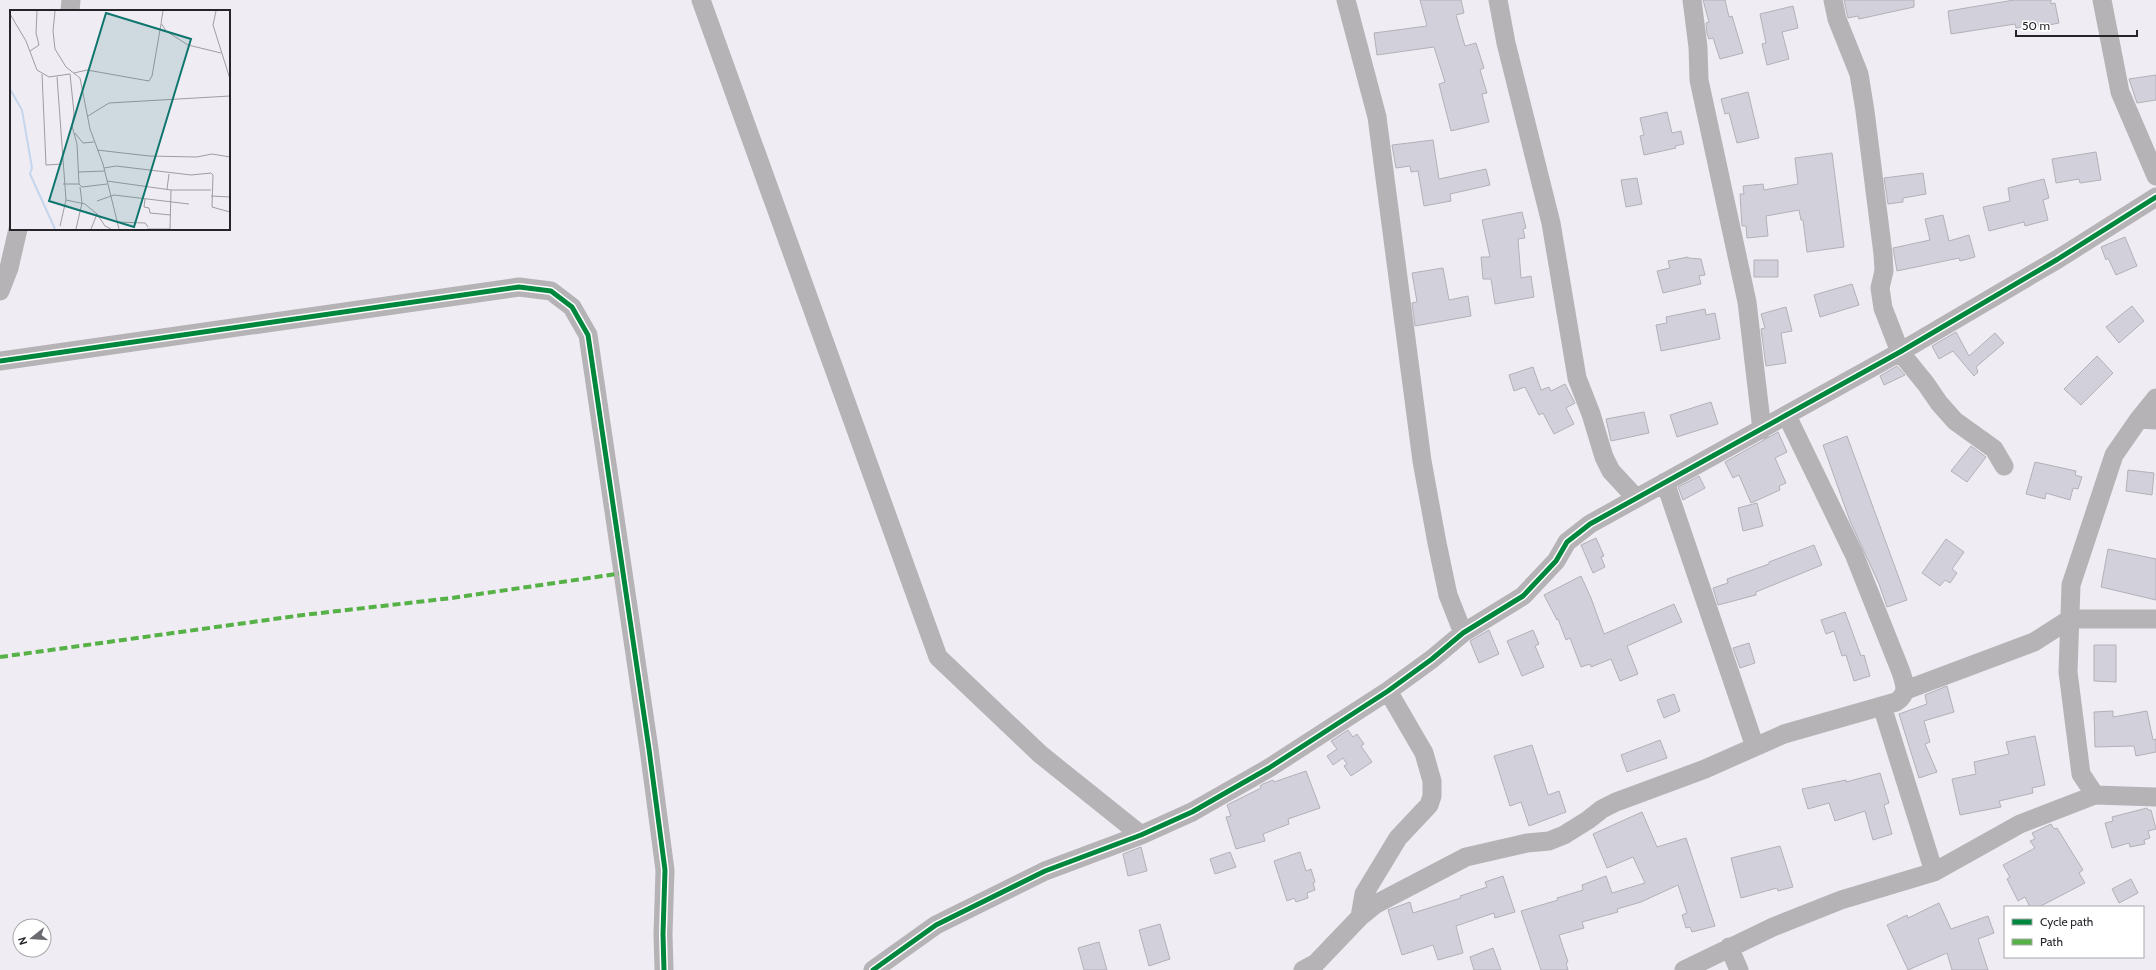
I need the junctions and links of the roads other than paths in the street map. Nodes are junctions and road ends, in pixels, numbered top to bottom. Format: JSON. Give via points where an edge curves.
{"nodes":[{"id":1,"x":71,"y":0,"type":"edge"},
{"id":2,"x":702,"y":0,"type":"edge"},
{"id":3,"x":1346,"y":0,"type":"edge"},
{"id":4,"x":1498,"y":0,"type":"edge"},
{"id":5,"x":1692,"y":0,"type":"edge"},
{"id":6,"x":1833,"y":0,"type":"edge"},
{"id":7,"x":2102,"y":0,"type":"edge"},
{"id":8,"x":70,"y":10,"type":"edge"},
{"id":9,"x":2156,"y":176,"type":"edge"},
{"id":10,"x":2156,"y":197,"type":"edge"},
{"id":11,"x":18,"y":230,"type":"edge"},
{"id":12,"x":0,"y":291,"type":"edge"},
{"id":13,"x":1900,"y":352,"type":"junction"},
{"id":14,"x":0,"y":361,"type":"edge"},
{"id":15,"x":2156,"y":398,"type":"edge"},
{"id":16,"x":1787,"y":416,"type":"junction"},
{"id":17,"x":2148,"y":420,"type":"edge"},
{"id":18,"x":1762,"y":430,"type":"junction"},
{"id":19,"x":2004,"y":466,"type":"dead end"},
{"id":20,"x":1665,"y":482,"type":"junction"},
{"id":21,"x":1636,"y":498,"type":"junction"},
{"id":22,"x":2070,"y":619,"type":"junction"},
{"id":23,"x":2156,"y":619,"type":"edge"},
{"id":24,"x":1463,"y":633,"type":"junction"},
{"id":25,"x":1906,"y":690,"type":"junction"},
{"id":26,"x":1388,"y":691,"type":"junction"},
{"id":27,"x":1882,"y":706,"type":"junction"},
{"id":28,"x":1755,"y":747,"type":"junction"},
{"id":29,"x":2094,"y":795,"type":"junction"},
{"id":30,"x":2156,"y":797,"type":"edge"},
{"id":31,"x":1141,"y":835,"type":"junction"},
{"id":32,"x":1934,"y":872,"type":"junction"},
{"id":33,"x":1360,"y":917,"type":"junction"},
{"id":34,"x":1729,"y":947,"type":"junction"},
{"id":35,"x":664,"y":970,"type":"edge"},
{"id":36,"x":873,"y":970,"type":"edge"},
{"id":37,"x":1303,"y":970,"type":"edge"},
{"id":38,"x":1684,"y":970,"type":"edge"},
{"id":39,"x":1739,"y":970,"type":"edge"}],
"edges":[{"from":1,"to":8,"type":"street"},
{"from":2,"to":31,"type":"street","via":[[938,657],[1040,754]]},
{"from":3,"to":24,"type":"street","via":[[1377,117],[1422,461],[1448,595]]},
{"from":4,"to":21,"type":"street","via":[[1506,43],[1551,223],[1577,378],[1604,457],[1612,471]]},
{"from":5,"to":18,"type":"street","via":[[1699,80],[1747,302]]},
{"from":6,"to":13,"type":"street","via":[[1837,19],[1859,74],[1883,254],[1884,271],[1880,288],[1883,308]]},
{"from":7,"to":9,"type":"street","via":[[2120,92]]},
{"from":10,"to":13,"type":"street"},
{"from":11,"to":12,"type":"street"},
{"from":13,"to":16,"type":"street"},
{"from":13,"to":19,"type":"street","via":[[1943,408],[1955,421],[1994,449]]},
{"from":14,"to":35,"type":"street","via":[[518,287],[551,291],[572,307],[588,335],[650,749],[665,870]]},
{"from":15,"to":17,"type":"street"},
{"from":16,"to":18,"type":"street"},
{"from":16,"to":25,"type":"street","via":[[1854,554]]},
{"from":17,"to":22,"type":"street","via":[[2114,454],[2071,586]]},
{"from":18,"to":20,"type":"street"},
{"from":20,"to":21,"type":"street"},
{"from":20,"to":28,"type":"street"},
{"from":21,"to":24,"type":"street","via":[[1590,524],[1567,542],[1556,561],[1523,596]]},
{"from":22,"to":23,"type":"street"},
{"from":22,"to":25,"type":"street","via":[[2034,642]]},
{"from":22,"to":29,"type":"street","via":[[2068,672],[2077,746],[2081,774]]},
{"from":24,"to":26,"type":"street"},
{"from":25,"to":27,"type":"street","via":[[1900,700]]},
{"from":26,"to":31,"type":"street","via":[[1269,768],[1192,812]]},
{"from":26,"to":33,"type":"street","via":[[1424,753],[1432,781],[1432,796],[1429,804],[1398,838],[1364,894]]},
{"from":27,"to":28,"type":"street","via":[[1784,734]]},
{"from":27,"to":32,"type":"street"},
{"from":28,"to":33,"type":"street","via":[[1602,808],[1588,820],[1550,841],[1466,857],[1393,895]]},
{"from":29,"to":30,"type":"street"},
{"from":29,"to":32,"type":"street","via":[[2020,824]]},
{"from":31,"to":36,"type":"street","via":[[1044,871],[936,925]]},
{"from":32,"to":34,"type":"street","via":[[1840,900]]},
{"from":33,"to":37,"type":"street","via":[[1316,963]]},
{"from":34,"to":38,"type":"street"},
{"from":34,"to":39,"type":"street"}]}
